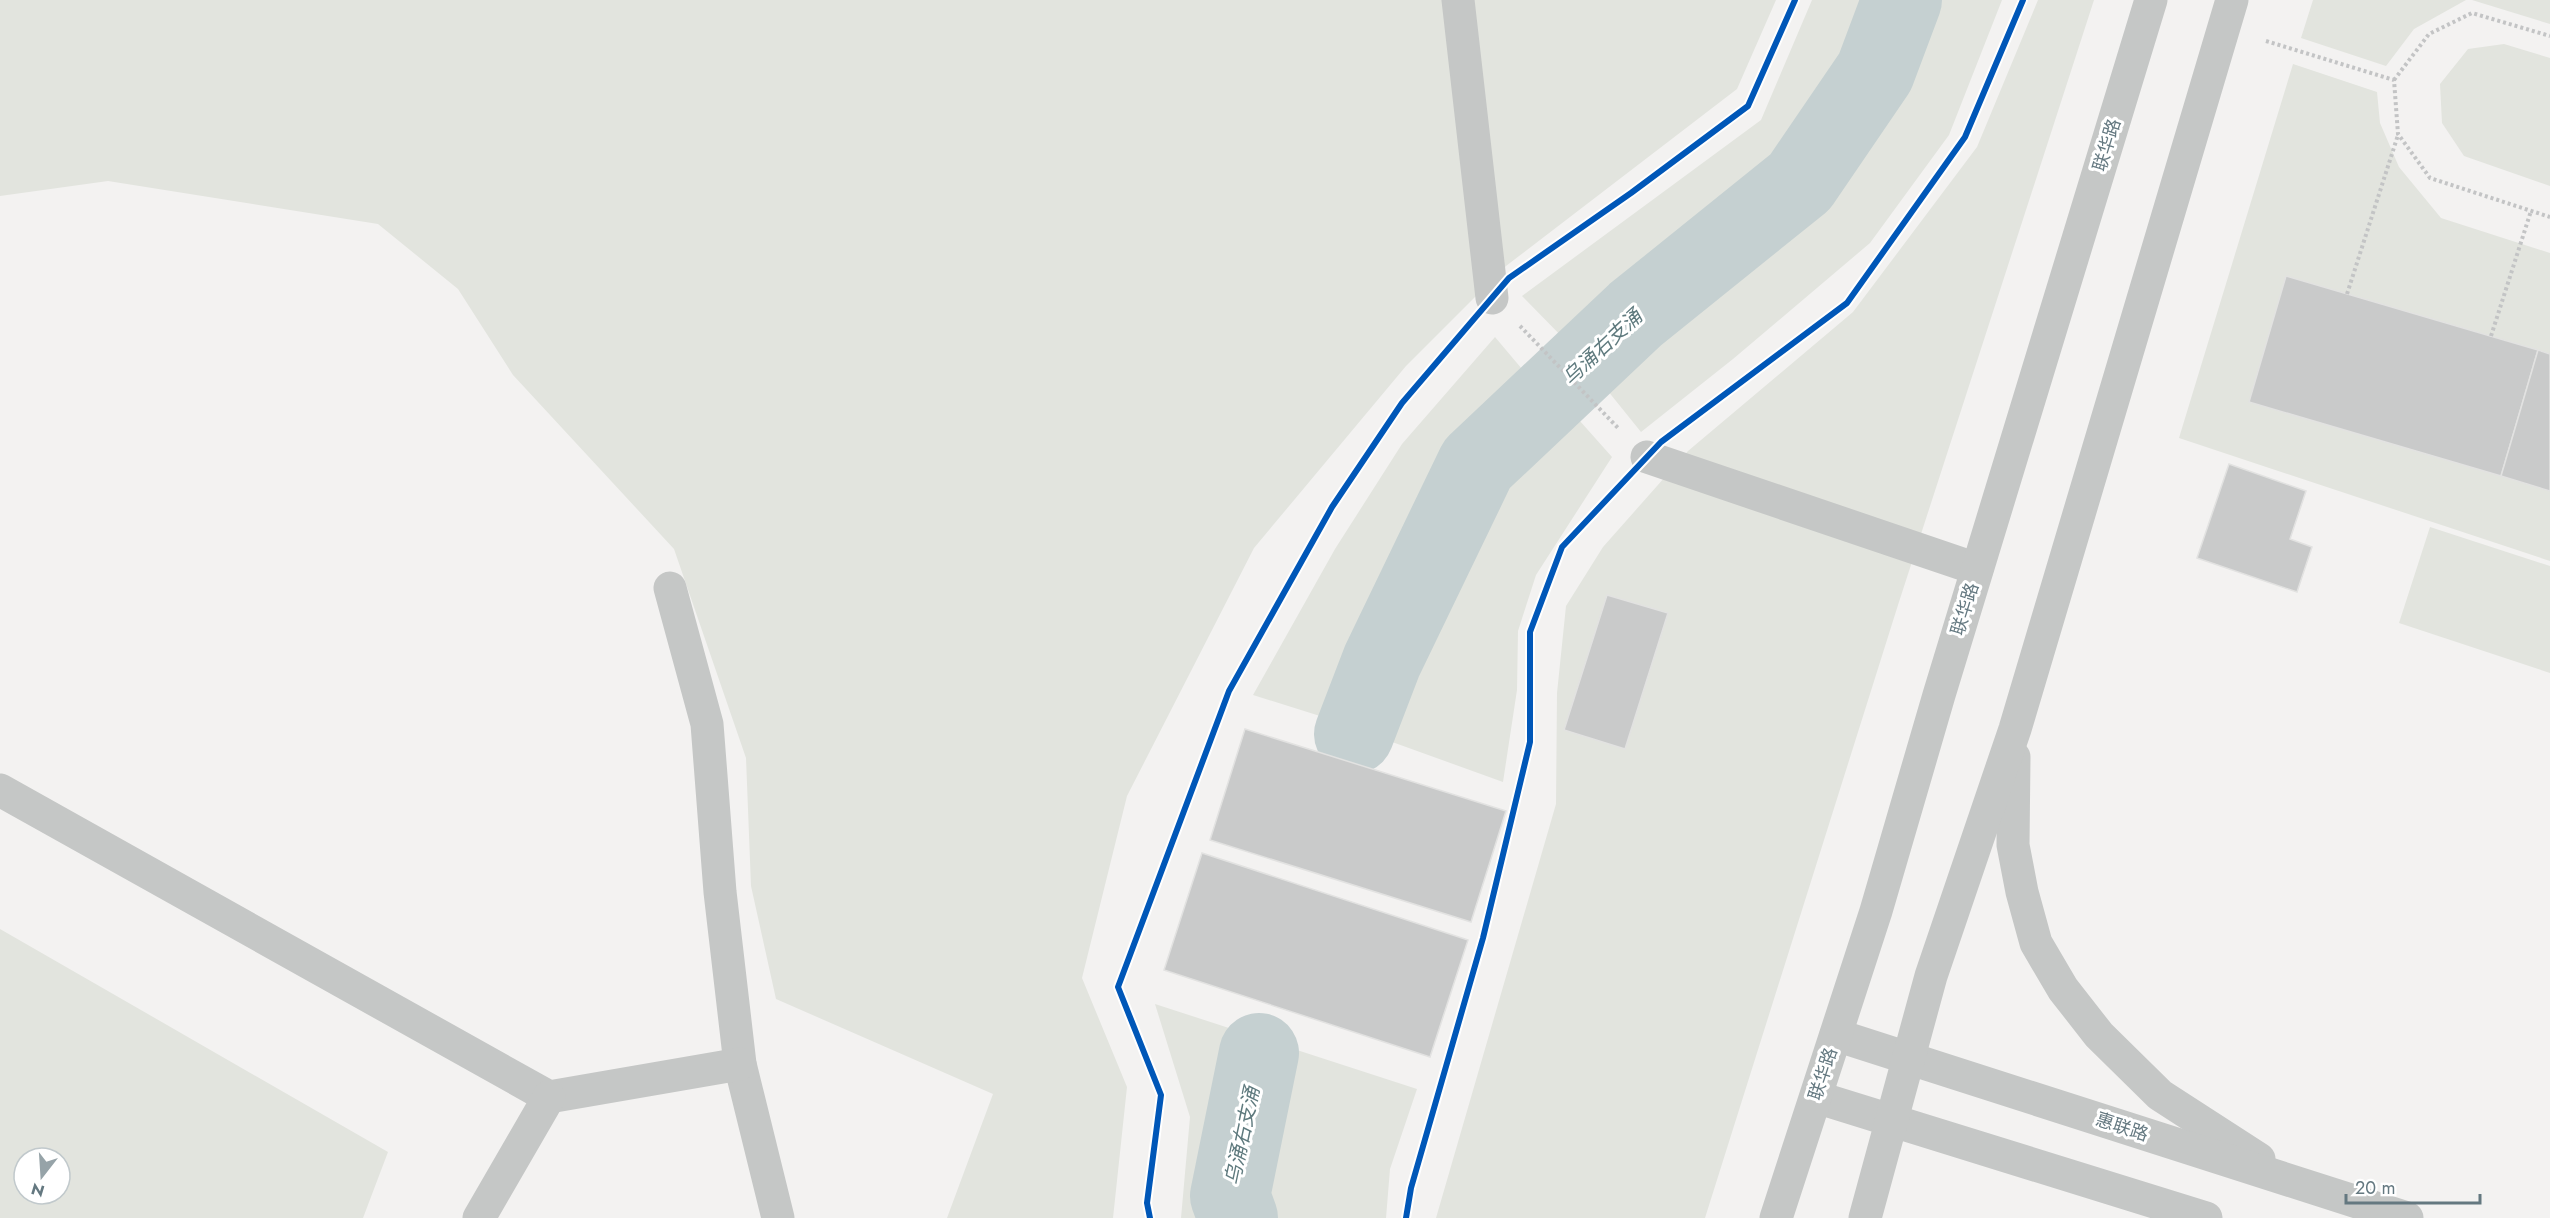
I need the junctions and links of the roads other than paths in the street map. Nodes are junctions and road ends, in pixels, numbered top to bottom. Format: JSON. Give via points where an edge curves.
{"nodes":[{"id":1,"x":1458,"y":0,"type":"edge"},
{"id":2,"x":2151,"y":0,"type":"edge"},
{"id":3,"x":2232,"y":0,"type":"edge"},
{"id":4,"x":1502,"y":308,"type":"road end"},
{"id":5,"x":1637,"y":448,"type":"road end"},
{"id":6,"x":1977,"y":569,"type":"junction"},
{"id":7,"x":670,"y":588,"type":"dead end"},
{"id":8,"x":2014,"y":729,"type":"junction"},
{"id":9,"x":0,"y":790,"type":"edge"},
{"id":10,"x":1836,"y":1035,"type":"junction"},
{"id":11,"x":1907,"y":1057,"type":"junction"},
{"id":12,"x":741,"y":1064,"type":"junction"},
{"id":13,"x":549,"y":1097,"type":"junction"},
{"id":14,"x":1816,"y":1097,"type":"junction"},
{"id":15,"x":1890,"y":1121,"type":"junction"},
{"id":16,"x":2299,"y":1185,"type":"junction"},
{"id":17,"x":479,"y":1218,"type":"edge"},
{"id":18,"x":778,"y":1218,"type":"edge"},
{"id":19,"x":1776,"y":1218,"type":"edge"},
{"id":20,"x":1865,"y":1218,"type":"edge"},
{"id":21,"x":2206,"y":1218,"type":"edge"},
{"id":22,"x":2407,"y":1218,"type":"edge"}],
"edges":[{"from":1,"to":4,"type":"street"},
{"from":2,"to":6,"type":"street","name":"联华路"},
{"from":3,"to":8,"type":"street"},
{"from":5,"to":6,"type":"street"},
{"from":6,"to":10,"type":"street","name":"联华路"},
{"from":7,"to":12,"type":"street","via":[[707,724],[720,892]]},
{"from":8,"to":11,"type":"street","via":[[1947,923]]},
{"from":8,"to":16,"type":"street","via":[[2013,845],[2036,943],[2063,989],[2099,1035],[2160,1095]]},
{"from":9,"to":13,"type":"street"},
{"from":10,"to":11,"type":"street","name":"惠联路"},
{"from":10,"to":14,"type":"street","name":"联华路"},
{"from":11,"to":15,"type":"street"},
{"from":11,"to":16,"type":"street","name":"惠联路"},
{"from":12,"to":13,"type":"street"},
{"from":12,"to":18,"type":"street"},
{"from":13,"to":17,"type":"street"},
{"from":14,"to":15,"type":"street"},
{"from":14,"to":19,"type":"street","name":"联华路"},
{"from":15,"to":20,"type":"street"},
{"from":15,"to":21,"type":"street"},
{"from":16,"to":22,"type":"street","name":"惠联路"}]}
